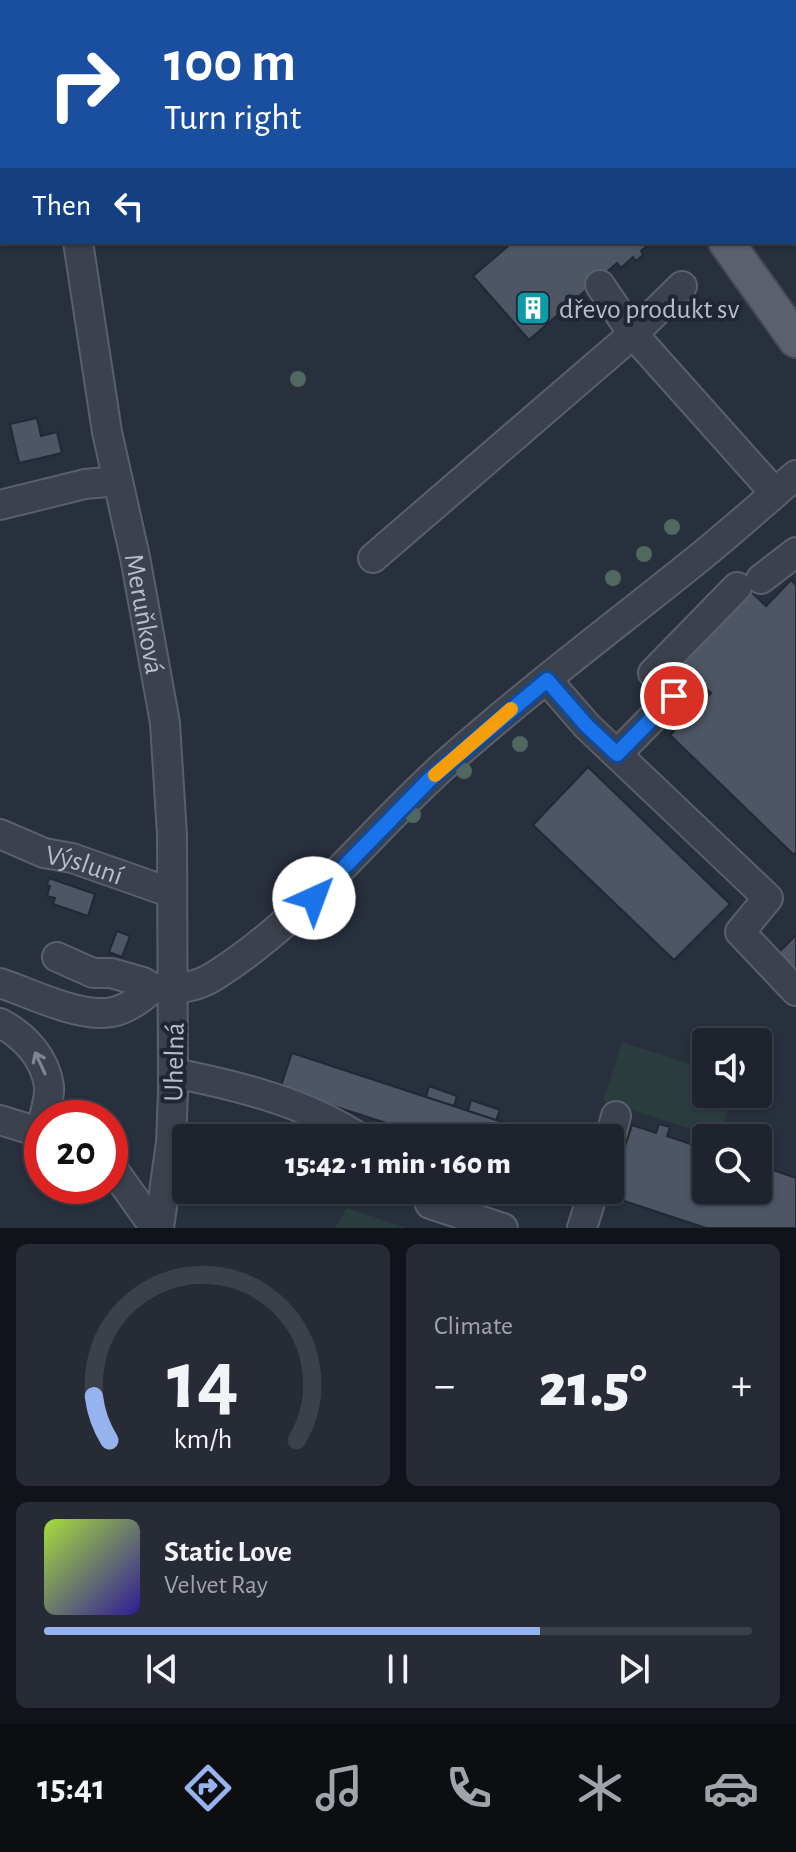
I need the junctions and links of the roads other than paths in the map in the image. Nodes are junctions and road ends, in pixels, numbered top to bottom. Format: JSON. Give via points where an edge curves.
{"nodes":[{"id":1,"x":78,"y":244,"type":"edge"},
{"id":2,"x":727,"y":244,"type":"edge"},
{"id":3,"x":600,"y":285,"type":"dead end"},
{"id":4,"x":682,"y":286,"type":"dead end"},
{"id":5,"x":633,"y":334,"type":"junction"},
{"id":6,"x":796,"y":340,"type":"edge"},
{"id":7,"x":118,"y":481,"type":"junction"},
{"id":8,"x":785,"y":484,"type":"edge"},
{"id":9,"x":0,"y":505,"type":"edge"},
{"id":10,"x":796,"y":552,"type":"edge"},
{"id":11,"x":373,"y":558,"type":"dead end"},
{"id":12,"x":547,"y":680,"type":"junction"},
{"id":13,"x":617,"y":754,"type":"junction"},
{"id":14,"x":0,"y":834,"type":"edge"},
{"id":15,"x":172,"y":893,"type":"junction"},
{"id":16,"x":57,"y":957,"type":"dead end"},
{"id":17,"x":0,"y":983,"type":"edge"},
{"id":18,"x":163,"y":989,"type":"junction"},
{"id":19,"x":796,"y":991,"type":"edge"},
{"id":20,"x":0,"y":1023,"type":"edge"},
{"id":21,"x":174,"y":1073,"type":"junction"},
{"id":22,"x":48,"y":1100,"type":"edge"},
{"id":23,"x":0,"y":1120,"type":"edge"},
{"id":24,"x":338,"y":1124,"type":"edge"},
{"id":25,"x":24,"y":1127,"type":"edge"},
{"id":26,"x":128,"y":1189,"type":"edge"},
{"id":27,"x":430,"y":1204,"type":"edge"},
{"id":28,"x":590,"y":1204,"type":"edge"},
{"id":29,"x":157,"y":1228,"type":"edge"},
{"id":30,"x":503,"y":1228,"type":"edge"},
{"id":31,"x":582,"y":1228,"type":"edge"}],
"edges":[{"from":1,"to":7,"type":"street","name":"Meruňková"},
{"from":2,"to":6,"type":"main road"},
{"from":3,"to":5,"type":"street"},
{"from":4,"to":5,"type":"street"},
{"from":5,"to":8,"type":"street"},
{"from":5,"to":11,"type":"street"},
{"from":7,"to":9,"type":"street"},
{"from":7,"to":15,"type":"street","name":"Meruňková","via":[[165,723]]},
{"from":8,"to":12,"type":"street"},
{"from":10,"to":13,"type":"street","via":[[749,583],[653,673],[674,696]]},
{"from":12,"to":13,"type":"street"},
{"from":12,"to":18,"type":"street","via":[[430,779],[299,911],[216,975],[191,987]]},
{"from":13,"to":19,"type":"street","via":[[768,898],[740,932]]},
{"from":14,"to":15,"type":"street","name":"Výsluní"},
{"from":15,"to":18,"type":"street","name":"Meruňková"},
{"from":16,"to":18,"type":"street","via":[[93,973],[111,973]]},
{"from":17,"to":18,"type":"street","via":[[104,1014]]},
{"from":18,"to":21,"type":"street","name":"Uhelná"},
{"from":22,"to":20,"type":"street","one_way":true,"via":[[50,1088],[39,1056]]},
{"from":21,"to":24,"type":"street","via":[[277,1099]]},
{"from":21,"to":29,"type":"street","name":"Uhelná","via":[[171,1142]]},
{"from":23,"to":25,"type":"street"},
{"from":26,"to":29,"type":"street"},
{"from":27,"to":30,"type":"street"},
{"from":28,"to":31,"type":"street"}]}
